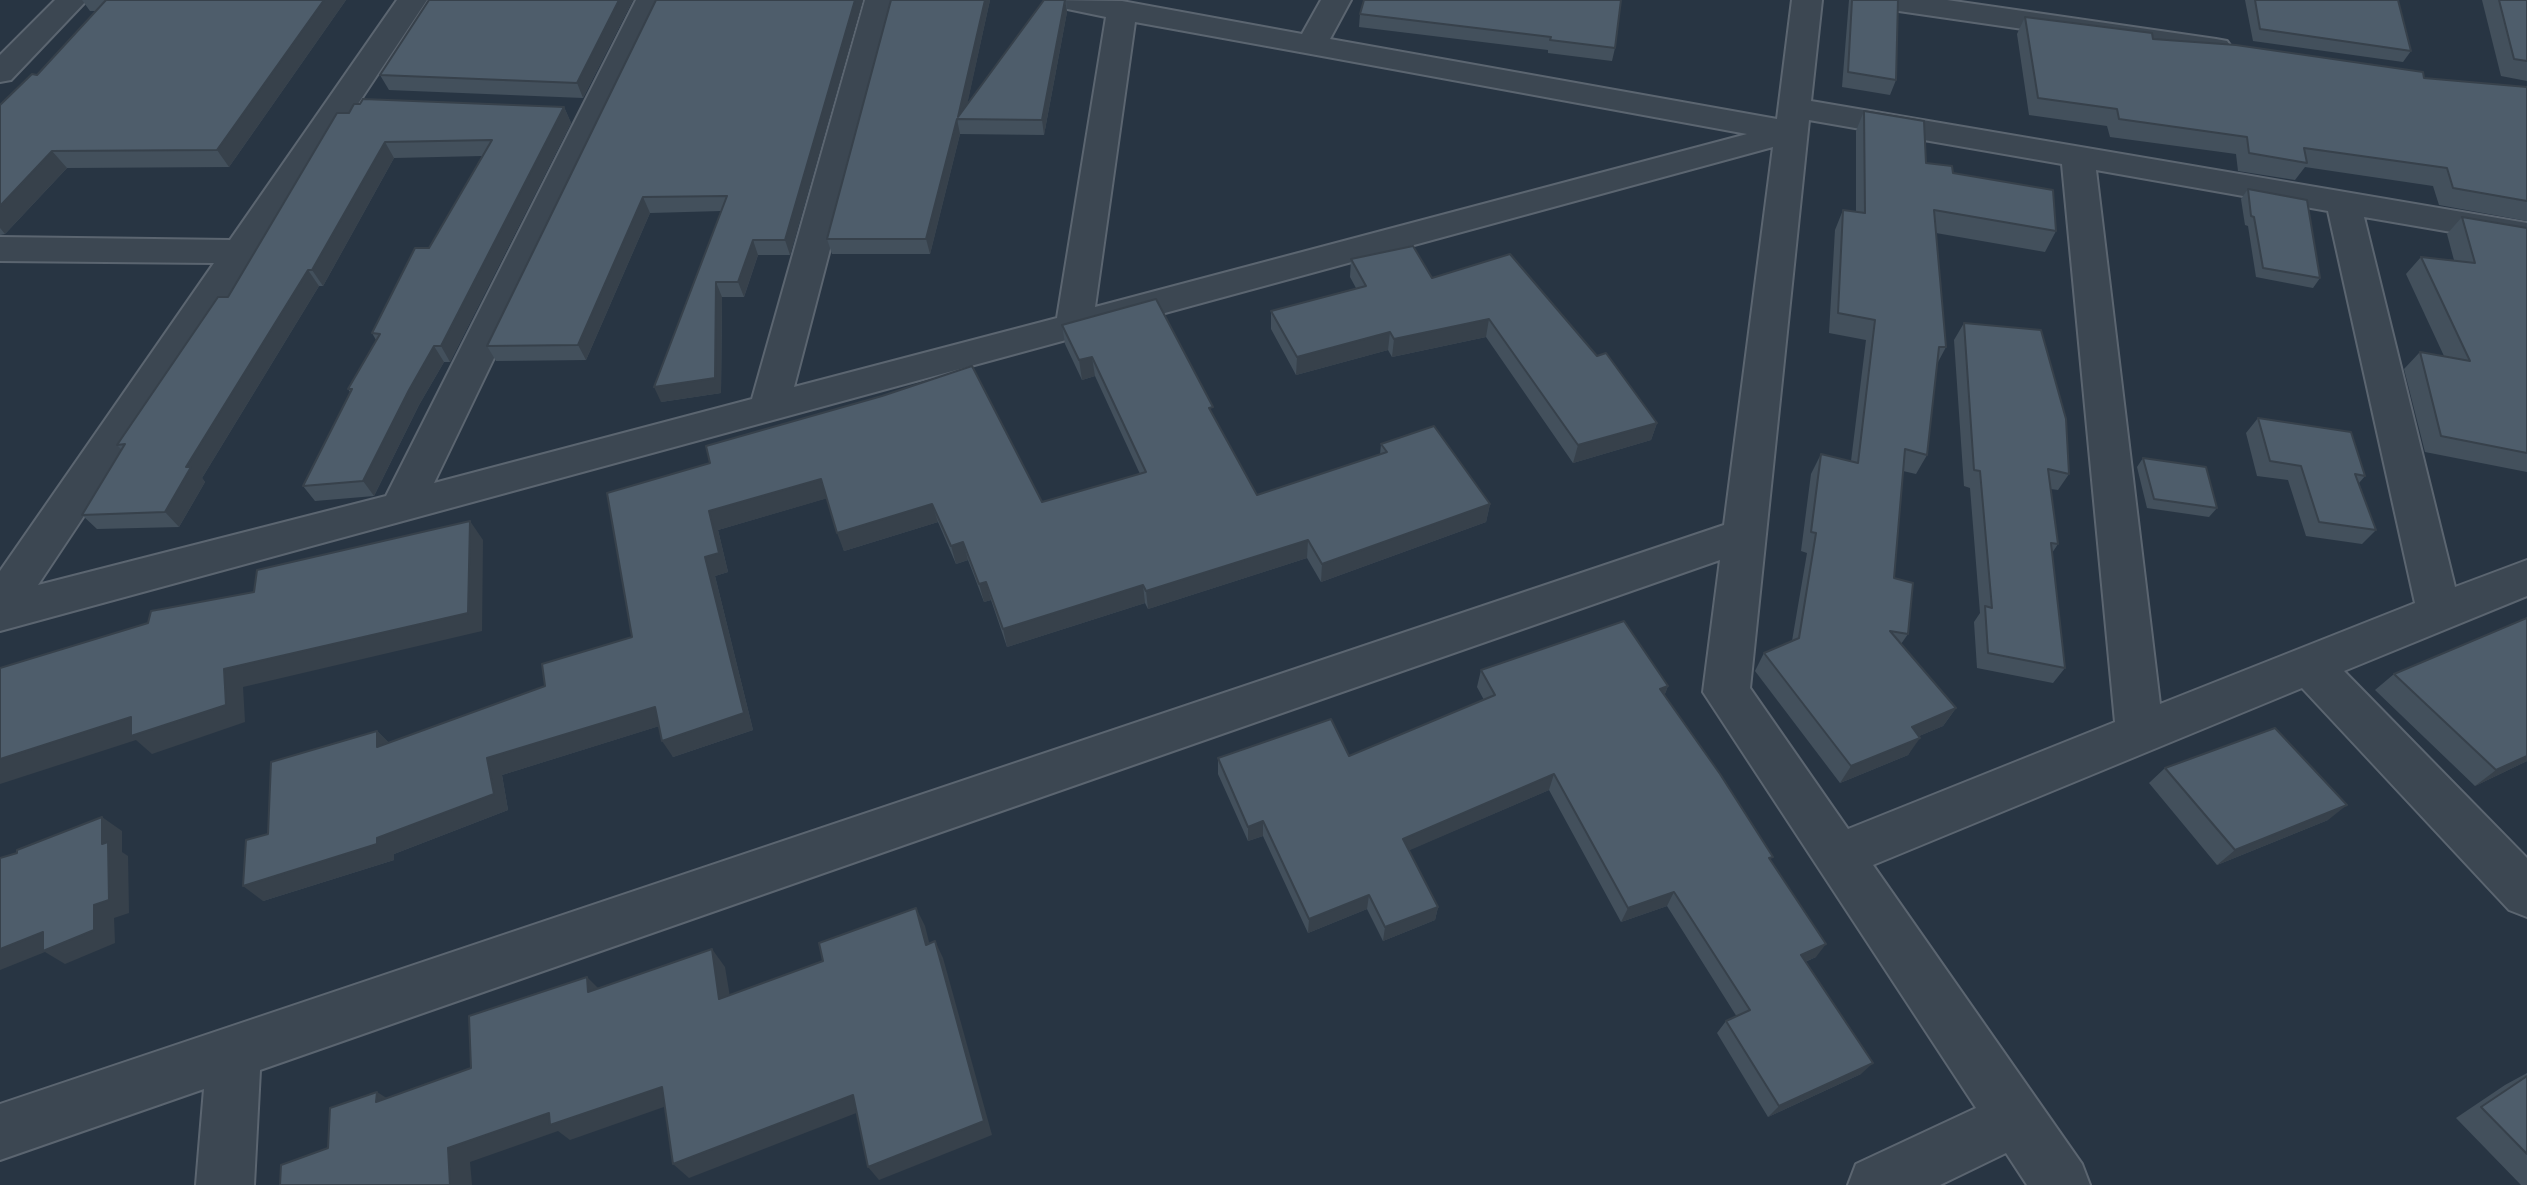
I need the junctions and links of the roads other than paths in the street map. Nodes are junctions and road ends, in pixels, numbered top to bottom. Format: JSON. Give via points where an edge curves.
{"nodes":[{"id":1,"x":72,"y":0,"type":"edge"},
{"id":2,"x":412,"y":0,"type":"edge"},
{"id":3,"x":651,"y":0,"type":"edge"},
{"id":4,"x":880,"y":0,"type":"edge"},
{"id":5,"x":1064,"y":0,"type":"edge"},
{"id":6,"x":1336,"y":0,"type":"edge"},
{"id":7,"x":1807,"y":0,"type":"edge"},
{"id":8,"x":1885,"y":0,"type":"edge"},
{"id":9,"x":1122,"y":10,"type":"junction"},
{"id":10,"x":1311,"y":45,"type":"junction"},
{"id":11,"x":2245,"y":52,"type":"edge"},
{"id":12,"x":0,"y":73,"type":"edge"},
{"id":13,"x":1793,"y":120,"type":"junction"},
{"id":14,"x":2078,"y":157,"type":"junction"},
{"id":15,"x":2343,"y":202,"type":"junction"},
{"id":16,"x":2527,"y":234,"type":"edge"},
{"id":17,"x":0,"y":249,"type":"edge"},
{"id":18,"x":240,"y":252,"type":"junction"},
{"id":19,"x":1074,"y":326,"type":"junction"},
{"id":20,"x":769,"y":409,"type":"junction"},
{"id":21,"x":401,"y":508,"type":"junction"},
{"id":22,"x":1744,"y":535,"type":"junction"},
{"id":23,"x":2527,"y":577,"type":"edge"},
{"id":24,"x":0,"y":606,"type":"edge"},
{"id":25,"x":2439,"y":611,"type":"junction"},
{"id":26,"x":0,"y":613,"type":"edge"},
{"id":27,"x":2309,"y":665,"type":"junction"},
{"id":28,"x":2140,"y":734,"type":"junction"},
{"id":29,"x":1838,"y":856,"type":"junction"},
{"id":30,"x":2527,"y":893,"type":"edge"},
{"id":31,"x":234,"y":1052,"type":"junction"},
{"id":32,"x":2016,"y":1119,"type":"junction"},
{"id":33,"x":0,"y":1132,"type":"edge"},
{"id":34,"x":225,"y":1185,"type":"edge"},
{"id":35,"x":1877,"y":1185,"type":"edge"},
{"id":36,"x":2061,"y":1185,"type":"edge"}],
"edges":[{"from":1,"to":12,"type":"street"},
{"from":2,"to":18,"type":"street","via":[[359,102]]},
{"from":3,"to":21,"type":"street","via":[[581,110]]},
{"from":4,"to":20,"type":"street"},
{"from":5,"to":9,"type":"street"},
{"from":6,"to":10,"type":"street"},
{"from":7,"to":13,"type":"street"},
{"from":8,"to":11,"type":"street"},
{"from":9,"to":10,"type":"street"},
{"from":9,"to":19,"type":"street"},
{"from":10,"to":13,"type":"street"},
{"from":13,"to":14,"type":"street"},
{"from":13,"to":19,"type":"street"},
{"from":13,"to":22,"type":"street"},
{"from":14,"to":15,"type":"street"},
{"from":14,"to":28,"type":"street"},
{"from":15,"to":16,"type":"street"},
{"from":15,"to":25,"type":"street"},
{"from":17,"to":18,"type":"street"},
{"from":18,"to":24,"type":"street"},
{"from":19,"to":20,"type":"street"},
{"from":20,"to":21,"type":"street"},
{"from":21,"to":26,"type":"street"},
{"from":22,"to":29,"type":"street","via":[[1726,692]]},
{"from":22,"to":31,"type":"street"},
{"from":23,"to":25,"type":"street"},
{"from":25,"to":27,"type":"street"},
{"from":27,"to":28,"type":"street"},
{"from":27,"to":30,"type":"street"},
{"from":28,"to":29,"type":"street"},
{"from":29,"to":32,"type":"street"},
{"from":31,"to":33,"type":"street"},
{"from":31,"to":34,"type":"street"},
{"from":32,"to":35,"type":"street"},
{"from":32,"to":36,"type":"street"}]}
